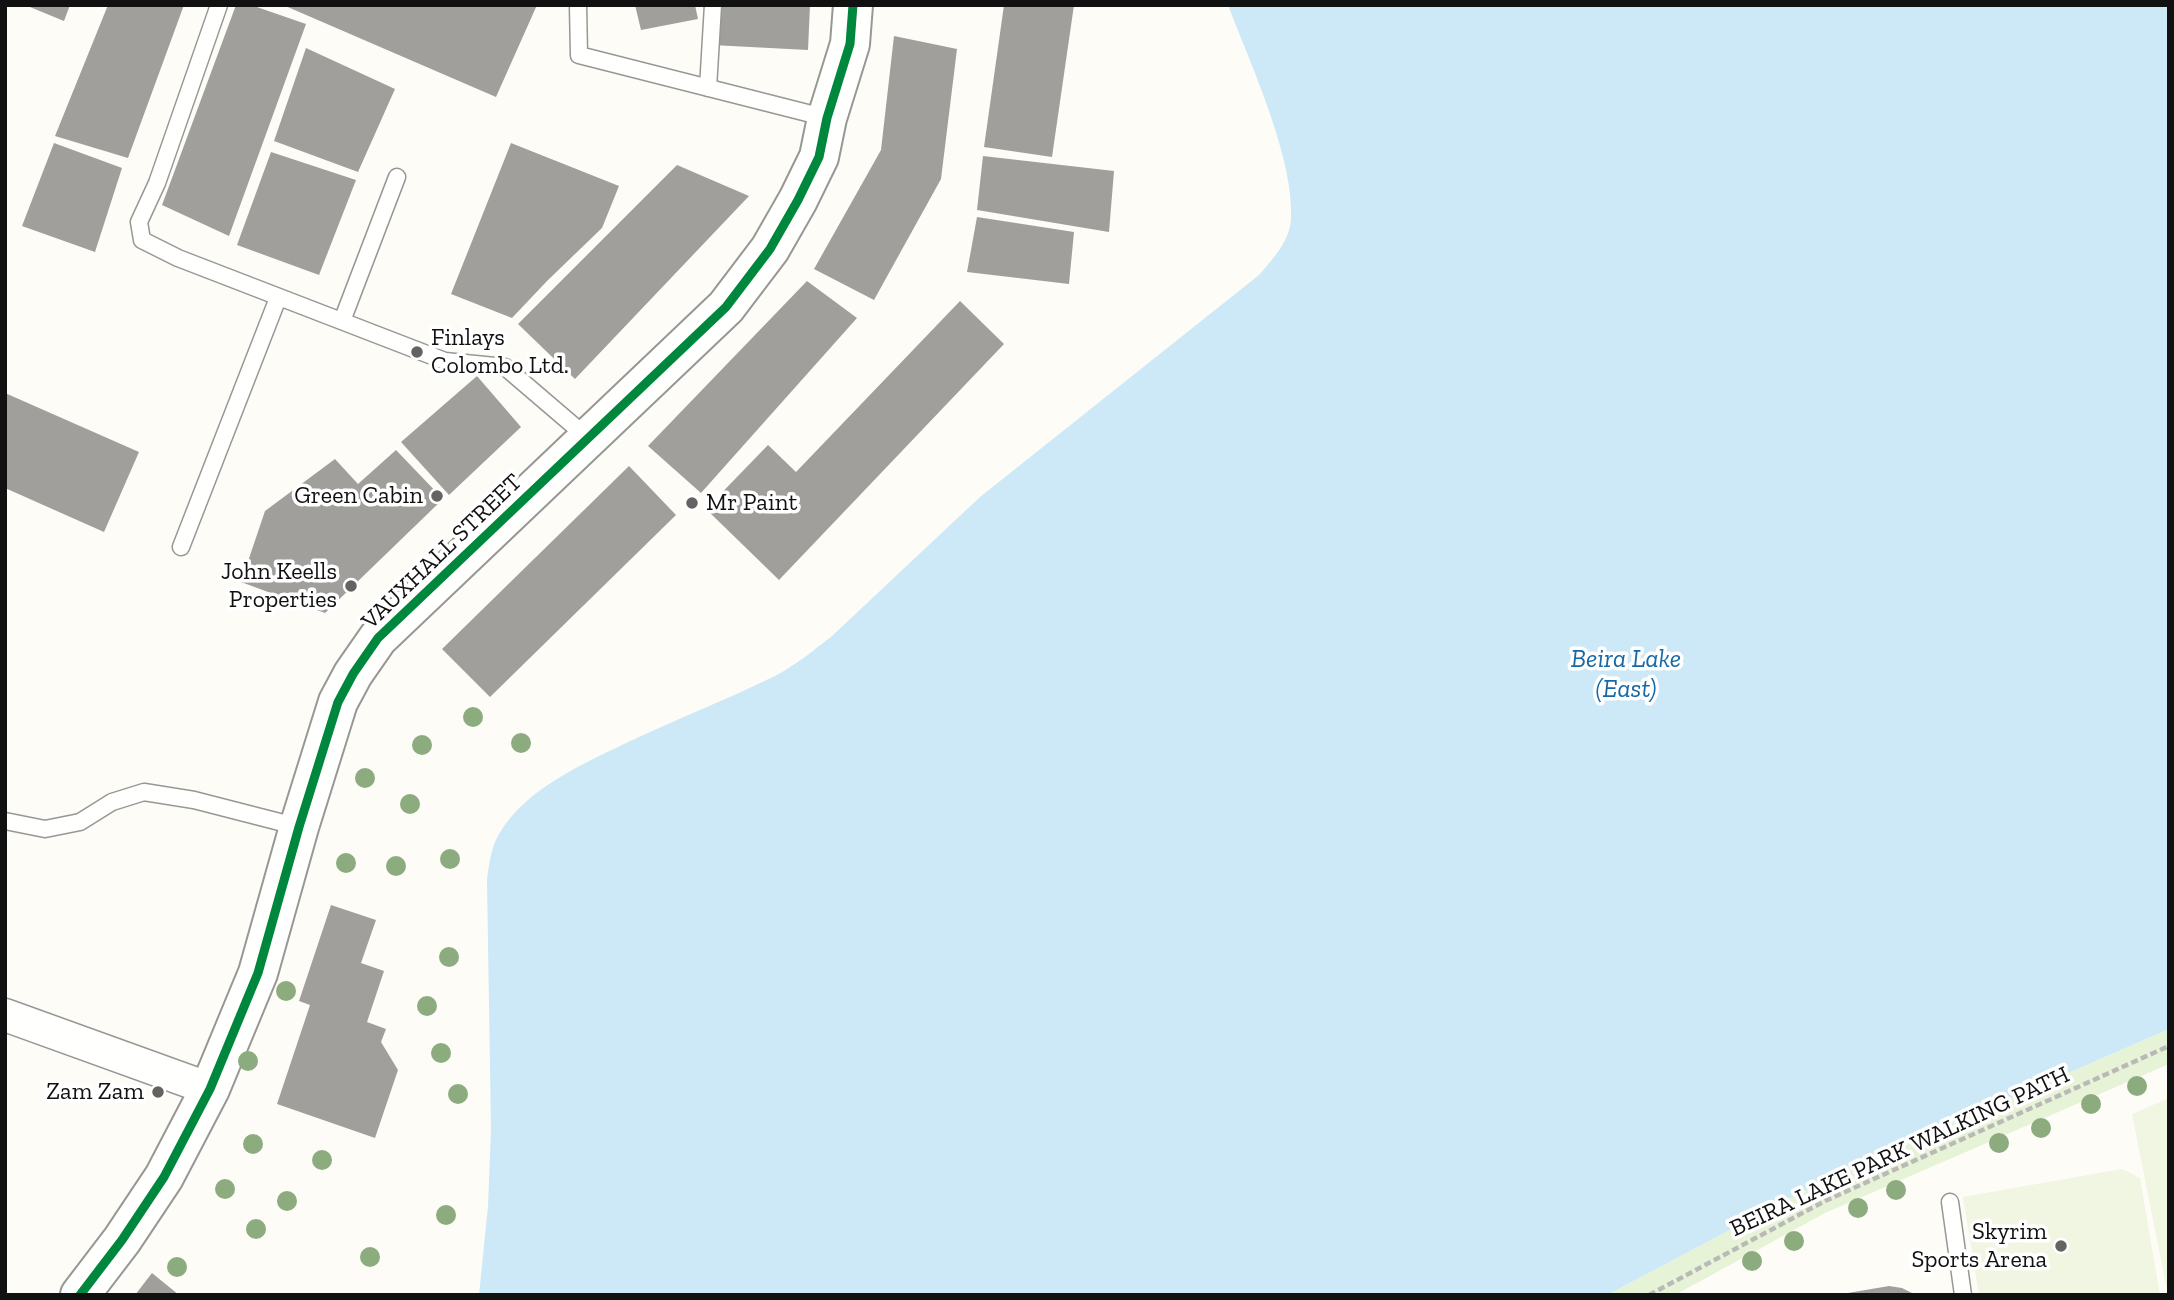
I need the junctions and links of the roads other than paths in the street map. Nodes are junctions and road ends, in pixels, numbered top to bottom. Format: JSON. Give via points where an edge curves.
{"nodes":[{"id":1,"x":219,"y":5,"type":"edge"},
{"id":2,"x":578,"y":5,"type":"edge"},
{"id":3,"x":713,"y":5,"type":"edge"},
{"id":4,"x":853,"y":5,"type":"edge"},
{"id":5,"x":708,"y":88,"type":"junction"},
{"id":6,"x":827,"y":118,"type":"junction"},
{"id":7,"x":397,"y":177,"type":"dead end"},
{"id":8,"x":278,"y":298,"type":"junction"},
{"id":9,"x":342,"y":321,"type":"junction"},
{"id":10,"x":589,"y":438,"type":"junction"},
{"id":11,"x":181,"y":547,"type":"dead end"},
{"id":12,"x":5,"y":821,"type":"edge"},
{"id":13,"x":299,"y":827,"type":"junction"},
{"id":14,"x":5,"y":1015,"type":"edge"},
{"id":15,"x":211,"y":1090,"type":"junction"},
{"id":16,"x":1950,"y":1202,"type":"dead end"},
{"id":17,"x":80,"y":1295,"type":"edge"},
{"id":18,"x":1963,"y":1295,"type":"edge"}],
"edges":[{"from":1,"to":8,"type":"lane","via":[[139,222],[142,240]]},
{"from":2,"to":5,"type":"lane","via":[[579,55]]},
{"from":3,"to":5,"type":"lane"},
{"from":4,"to":6,"type":"street","name":"VAUXHALL STREET","via":[[850,44]]},
{"from":5,"to":6,"type":"lane"},
{"from":6,"to":10,"type":"street","name":"VAUXHALL STREET","via":[[819,157],[770,249],[726,307]]},
{"from":7,"to":9,"type":"lane"},
{"from":8,"to":9,"type":"lane"},
{"from":8,"to":11,"type":"lane"},
{"from":9,"to":10,"type":"lane","via":[[445,361],[505,368]]},
{"from":10,"to":13,"type":"street","name":"VAUXHALL STREET","via":[[365,654],[338,702]]},
{"from":12,"to":13,"type":"lane","via":[[45,829],[80,822],[112,802],[144,792]]},
{"from":13,"to":15,"type":"street","name":"VAUXHALL STREET","via":[[258,974]]},
{"from":14,"to":15,"type":"street"},
{"from":15,"to":17,"type":"street","name":"VAUXHALL STREET","via":[[164,1177]]},
{"from":16,"to":18,"type":"lane"}]}
